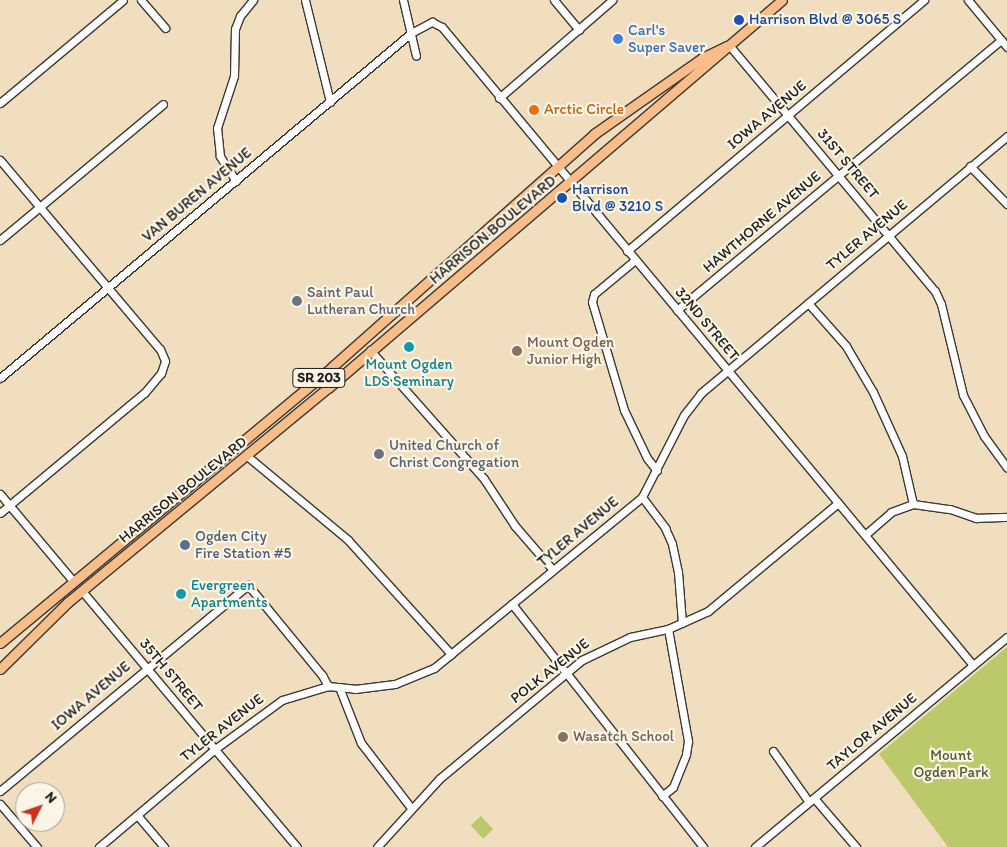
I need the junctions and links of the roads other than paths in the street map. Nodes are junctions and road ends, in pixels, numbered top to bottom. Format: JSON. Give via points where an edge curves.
{"nodes":[{"id":1,"x":123,"y":0,"type":"edge"},
{"id":2,"x":142,"y":0,"type":"edge"},
{"id":3,"x":253,"y":0,"type":"edge"},
{"id":4,"x":305,"y":0,"type":"edge"},
{"id":5,"x":403,"y":0,"type":"edge"},
{"id":6,"x":554,"y":0,"type":"edge"},
{"id":7,"x":612,"y":0,"type":"edge"},
{"id":8,"x":782,"y":0,"type":"edge"},
{"id":9,"x":924,"y":0,"type":"edge"},
{"id":10,"x":968,"y":0,"type":"edge"},
{"id":11,"x":165,"y":28,"type":"dead end"},
{"id":12,"x":579,"y":30,"type":"junction"},
{"id":13,"x":411,"y":33,"type":"junction"},
{"id":14,"x":1001,"y":40,"type":"junction"},
{"id":15,"x":729,"y":45,"type":"junction"},
{"id":16,"x":1007,"y":47,"type":"edge"},
{"id":17,"x":416,"y":56,"type":"dead end"},
{"id":18,"x":499,"y":98,"type":"junction"},
{"id":19,"x":330,"y":102,"type":"junction"},
{"id":20,"x":0,"y":103,"type":"edge"},
{"id":21,"x":163,"y":104,"type":"dead end"},
{"id":22,"x":788,"y":114,"type":"junction"},
{"id":23,"x":1007,"y":136,"type":"edge"},
{"id":24,"x":0,"y":160,"type":"edge"},
{"id":25,"x":556,"y":166,"type":"junction"},
{"id":26,"x":970,"y":166,"type":"junction"},
{"id":27,"x":840,"y":175,"type":"junction"},
{"id":28,"x":236,"y":181,"type":"junction"},
{"id":29,"x":570,"y":183,"type":"junction"},
{"id":30,"x":1007,"y":204,"type":"edge"},
{"id":31,"x":40,"y":207,"type":"junction"},
{"id":32,"x":890,"y":234,"type":"junction"},
{"id":33,"x":0,"y":240,"type":"edge"},
{"id":34,"x":627,"y":250,"type":"junction"},
{"id":35,"x":634,"y":260,"type":"junction"},
{"id":36,"x":107,"y":288,"type":"junction"},
{"id":37,"x":808,"y":303,"type":"junction"},
{"id":38,"x":677,"y":310,"type":"junction"},
{"id":39,"x":370,"y":350,"type":"junction"},
{"id":40,"x":728,"y":371,"type":"junction"},
{"id":41,"x":0,"y":378,"type":"edge"},
{"id":42,"x":247,"y":456,"type":"junction"},
{"id":43,"x":1007,"y":468,"type":"edge"},
{"id":44,"x":657,"y":471,"type":"junction"},
{"id":45,"x":0,"y":494,"type":"edge"},
{"id":46,"x":642,"y":498,"type":"junction"},
{"id":47,"x":838,"y":503,"type":"junction"},
{"id":48,"x":913,"y":504,"type":"junction"},
{"id":49,"x":10,"y":506,"type":"junction"},
{"id":50,"x":0,"y":514,"type":"edge"},
{"id":51,"x":1007,"y":517,"type":"edge"},
{"id":52,"x":866,"y":534,"type":"junction"},
{"id":53,"x":553,"y":570,"type":"junction"},
{"id":54,"x":73,"y":581,"type":"junction"},
{"id":55,"x":82,"y":591,"type":"junction"},
{"id":56,"x":512,"y":604,"type":"junction"},
{"id":57,"x":682,"y":623,"type":"junction"},
{"id":58,"x":668,"y":629,"type":"junction"},
{"id":59,"x":1007,"y":637,"type":"edge"},
{"id":60,"x":0,"y":643,"type":"edge"},
{"id":61,"x":451,"y":654,"type":"junction"},
{"id":62,"x":973,"y":665,"type":"junction"},
{"id":63,"x":146,"y":668,"type":"junction"},
{"id":64,"x":0,"y":669,"type":"edge"},
{"id":65,"x":566,"y":673,"type":"junction"},
{"id":66,"x":328,"y":686,"type":"junction"},
{"id":67,"x":339,"y":687,"type":"junction"},
{"id":68,"x":215,"y":749,"type":"junction"},
{"id":69,"x":773,"y":751,"type":"dead end"},
{"id":70,"x":0,"y":791,"type":"edge"},
{"id":71,"x":662,"y":796,"type":"junction"},
{"id":72,"x":812,"y":800,"type":"junction"},
{"id":73,"x":0,"y":804,"type":"edge"},
{"id":74,"x":411,"y":808,"type":"junction"},
{"id":75,"x":137,"y":815,"type":"junction"},
{"id":76,"x":37,"y":847,"type":"edge"},
{"id":77,"x":99,"y":847,"type":"edge"},
{"id":78,"x":164,"y":847,"type":"edge"},
{"id":79,"x":297,"y":847,"type":"edge"},
{"id":80,"x":378,"y":847,"type":"edge"},
{"id":81,"x":703,"y":847,"type":"edge"},
{"id":82,"x":755,"y":847,"type":"edge"},
{"id":83,"x":856,"y":847,"type":"edge"}],
"edges":[{"from":1,"to":20,"type":"street"},
{"from":2,"to":11,"type":"street"},
{"from":3,"to":28,"type":"street","via":[[240,16],[235,29],[234,76],[217,128],[220,156]]},
{"from":4,"to":19,"type":"street"},
{"from":5,"to":13,"type":"street"},
{"from":6,"to":12,"type":"street"},
{"from":7,"to":12,"type":"street"},
{"from":8,"to":15,"type":"main road","name":"HARRISON BOULEVARD","number":"SR 203"},
{"from":9,"to":22,"type":"street","name":"IOWA AVENUE"},
{"from":10,"to":14,"type":"street"},
{"from":12,"to":18,"type":"street"},
{"from":13,"to":17,"type":"street"},
{"from":13,"to":18,"type":"street","name":"32ND STREET","via":[[428,22],[438,24]]},
{"from":13,"to":19,"type":"street","name":"VAN BUREN AVENUE"},
{"from":14,"to":16,"type":"street"},
{"from":14,"to":27,"type":"street","name":"HAWTHORNE AVENUE"},
{"from":15,"to":22,"type":"street","name":"31ST STREET"},
{"from":15,"to":25,"type":"main road","name":"HARRISON BOULEVARD","number":"SR 203","via":[[702,58],[602,128]]},
{"from":15,"to":29,"type":"main road","name":"HARRISON BOULEVARD","number":"SR 203"},
{"from":18,"to":25,"type":"street","name":"32ND STREET"},
{"from":19,"to":28,"type":"street","name":"VAN BUREN AVENUE"},
{"from":21,"to":31,"type":"street"},
{"from":22,"to":27,"type":"street","name":"31ST STREET"},
{"from":22,"to":34,"type":"street","name":"IOWA AVENUE"},
{"from":23,"to":26,"type":"street","name":"TYLER AVENUE"},
{"from":24,"to":31,"type":"street"},
{"from":25,"to":29,"type":"street","name":"32ND STREET"},
{"from":25,"to":54,"type":"main road","name":"HARRISON BOULEVARD","number":"SR 203","via":[[457,260]]},
{"from":26,"to":30,"type":"street"},
{"from":26,"to":32,"type":"street","name":"TYLER AVENUE"},
{"from":27,"to":32,"type":"street","name":"31ST STREET"},
{"from":27,"to":38,"type":"street","name":"HAWTHORNE AVENUE"},
{"from":28,"to":36,"type":"street","name":"VAN BUREN AVENUE"},
{"from":29,"to":34,"type":"street","name":"32ND STREET"},
{"from":29,"to":39,"type":"main road","name":"HARRISON BOULEVARD","number":"SR 203"},
{"from":31,"to":33,"type":"street"},
{"from":31,"to":36,"type":"street"},
{"from":32,"to":37,"type":"street","name":"TYLER AVENUE"},
{"from":32,"to":43,"type":"street","name":"31ST STREET","via":[[942,304],[963,395],[984,436]]},
{"from":34,"to":35,"type":"street","name":"32ND STREET"},
{"from":35,"to":38,"type":"street","name":"32ND STREET"},
{"from":35,"to":44,"type":"street","via":[[594,294],[592,302],[624,410],[647,458]]},
{"from":36,"to":41,"type":"street","name":"VAN BUREN AVENUE"},
{"from":36,"to":49,"type":"street","via":[[160,349],[164,367],[144,393]]},
{"from":37,"to":40,"type":"street","name":"TYLER AVENUE"},
{"from":37,"to":48,"type":"street","via":[[846,346],[872,392],[902,456]]},
{"from":38,"to":40,"type":"street","name":"32ND STREET"},
{"from":39,"to":42,"type":"main road","name":"HARRISON BOULEVARD","number":"SR 203"},
{"from":39,"to":53,"type":"street","via":[[484,479],[515,526]]},
{"from":40,"to":44,"type":"street","name":"TYLER AVENUE","via":[[701,393],[684,415]]},
{"from":40,"to":47,"type":"street","name":"32ND STREET"},
{"from":42,"to":55,"type":"main road","name":"HARRISON BOULEVARD","number":"SR 203"},
{"from":42,"to":61,"type":"street","via":[[348,540]]},
{"from":44,"to":46,"type":"street","name":"TYLER AVENUE"},
{"from":45,"to":49,"type":"street"},
{"from":46,"to":53,"type":"street","name":"TYLER AVENUE"},
{"from":46,"to":57,"type":"street","via":[[665,528],[672,544]]},
{"from":47,"to":52,"type":"street","name":"32ND STREET"},
{"from":47,"to":57,"type":"street","name":"POLK AVENUE","via":[[708,611]]},
{"from":48,"to":51,"type":"street","via":[[950,509],[976,518]]},
{"from":48,"to":52,"type":"street","via":[[891,512]]},
{"from":49,"to":50,"type":"street"},
{"from":49,"to":54,"type":"street"},
{"from":52,"to":62,"type":"street","name":"32ND STREET"},
{"from":53,"to":56,"type":"street","name":"TYLER AVENUE"},
{"from":54,"to":60,"type":"main road","name":"HARRISON BOULEVARD","number":"SR 203"},
{"from":55,"to":63,"type":"street","name":"35TH STREET"},
{"from":55,"to":64,"type":"main road","name":"HARRISON BOULEVARD","number":"SR 203"},
{"from":56,"to":61,"type":"street","name":"TYLER AVENUE"},
{"from":56,"to":65,"type":"street"},
{"from":57,"to":58,"type":"street","name":"POLK AVENUE"},
{"from":58,"to":65,"type":"street","name":"POLK AVENUE","via":[[604,646]]},
{"from":58,"to":71,"type":"street","via":[[688,741],[673,787]]},
{"from":59,"to":62,"type":"street","name":"TAYLOR AVENUE"},
{"from":61,"to":67,"type":"street","name":"TYLER AVENUE","via":[[434,668],[395,684],[355,689]]},
{"from":62,"to":72,"type":"street","name":"TAYLOR AVENUE"},
{"from":63,"to":66,"type":"street","name":"IOWA AVENUE","via":[[248,585]]},
{"from":63,"to":68,"type":"street","name":"35TH STREET"},
{"from":63,"to":70,"type":"street","name":"IOWA AVENUE"},
{"from":65,"to":71,"type":"street"},
{"from":65,"to":74,"type":"street","name":"POLK AVENUE","via":[[439,779]]},
{"from":66,"to":67,"type":"street","name":"TYLER AVENUE"},
{"from":66,"to":68,"type":"street","name":"TYLER AVENUE","via":[[282,700]]},
{"from":67,"to":74,"type":"street","via":[[361,743]]},
{"from":68,"to":75,"type":"street","name":"TYLER AVENUE"},
{"from":68,"to":79,"type":"street","name":"35TH STREET"},
{"from":69,"to":72,"type":"street"},
{"from":71,"to":81,"type":"street"},
{"from":72,"to":82,"type":"street","name":"TAYLOR AVENUE"},
{"from":72,"to":83,"type":"street"},
{"from":73,"to":76,"type":"street"},
{"from":74,"to":80,"type":"street","name":"POLK AVENUE"},
{"from":75,"to":77,"type":"street","name":"TYLER AVENUE"},
{"from":75,"to":78,"type":"street"}]}
